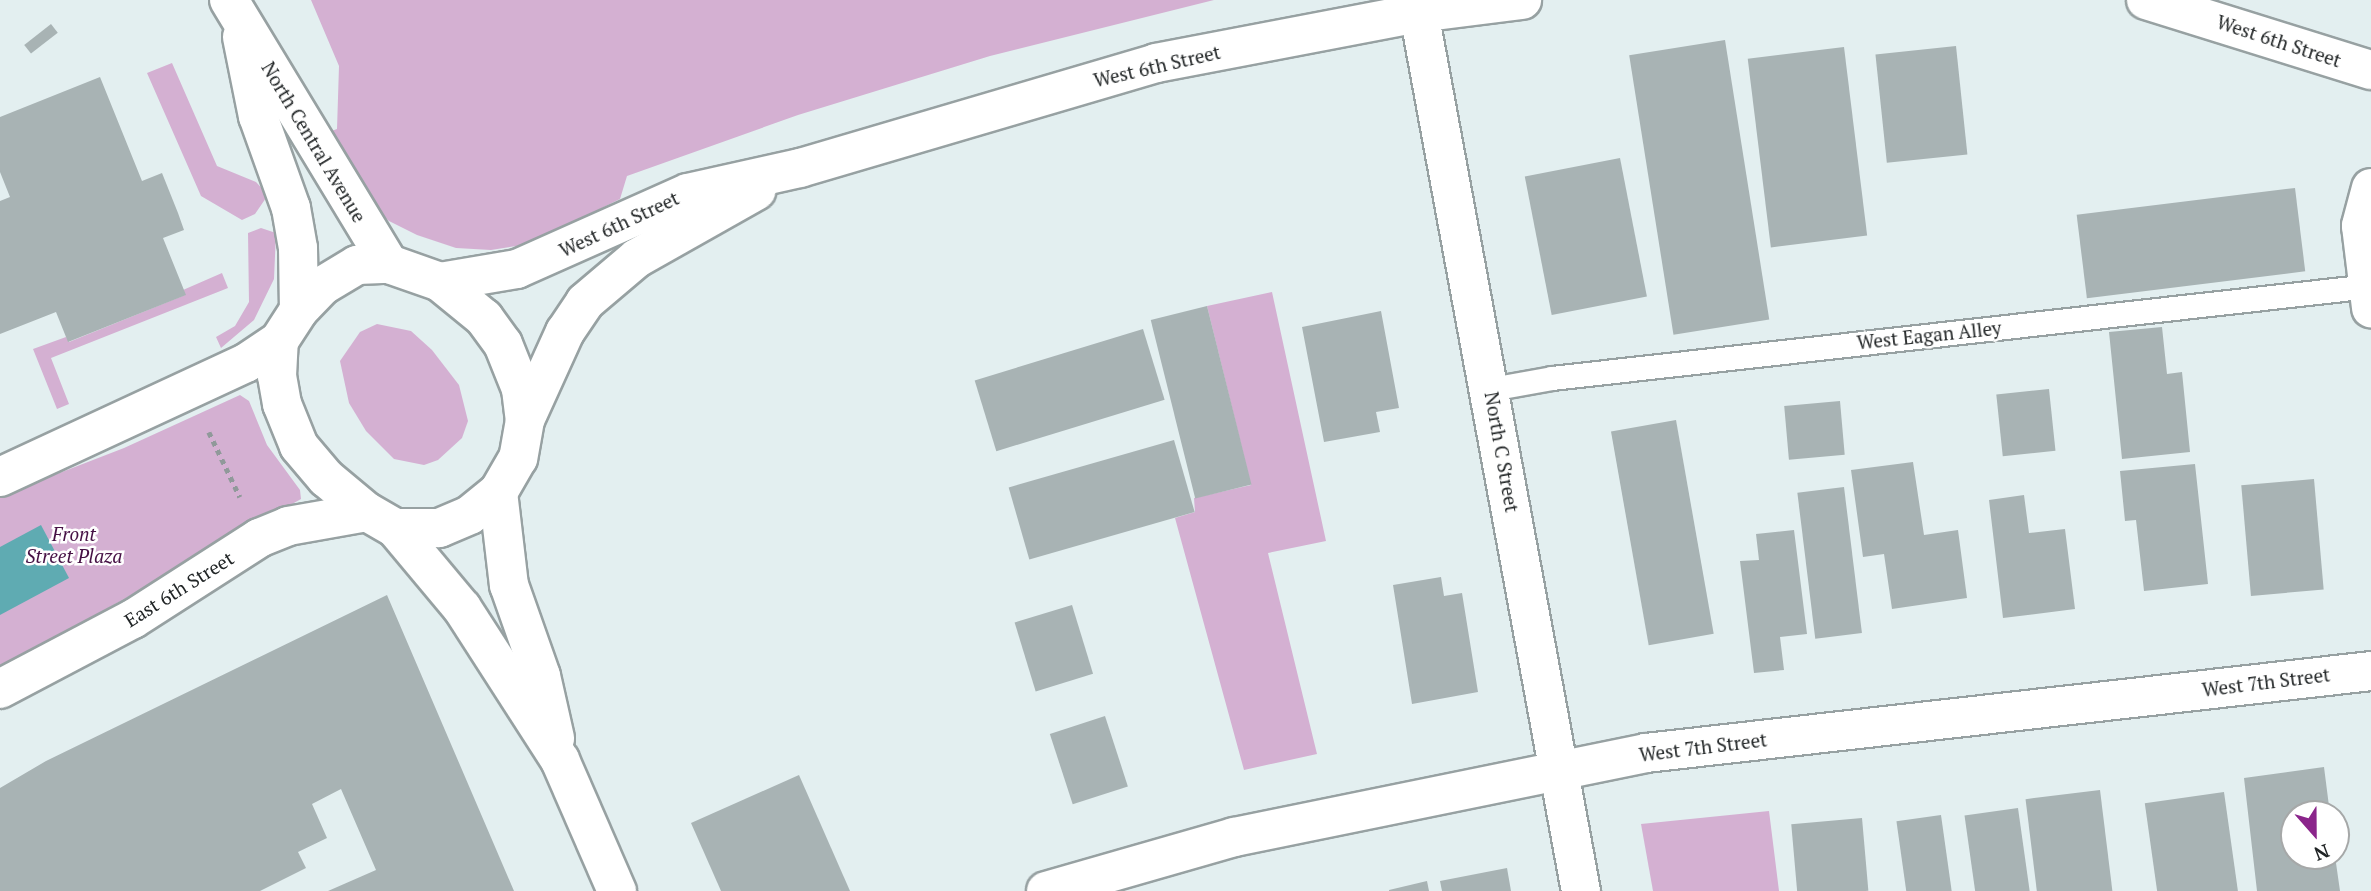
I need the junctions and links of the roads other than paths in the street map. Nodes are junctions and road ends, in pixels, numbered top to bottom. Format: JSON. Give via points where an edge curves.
{"nodes":[{"id":1,"x":1522,"y":0,"type":"edge"},
{"id":2,"x":2146,"y":0,"type":"edge"},
{"id":3,"x":234,"y":11,"type":"edge"},
{"id":4,"x":1419,"y":13,"type":"junction"},
{"id":5,"x":2371,"y":70,"type":"edge"},
{"id":6,"x":800,"y":168,"type":"junction"},
{"id":7,"x":2371,"y":188,"type":"edge"},
{"id":8,"x":389,"y":264,"type":"junction"},
{"id":9,"x":440,"y":282,"type":"junction"},
{"id":10,"x":2370,"y":297,"type":"edge"},
{"id":11,"x":289,"y":326,"type":"junction"},
{"id":12,"x":1491,"y":389,"type":"junction"},
{"id":13,"x":525,"y":420,"type":"junction"},
{"id":14,"x":0,"y":477,"type":"edge"},
{"id":15,"x":498,"y":492,"type":"junction"},
{"id":16,"x":381,"y":520,"type":"junction"},
{"id":17,"x":2371,"y":671,"type":"edge"},
{"id":18,"x":0,"y":690,"type":"edge"},
{"id":19,"x":560,"y":760,"type":"junction"},
{"id":20,"x":1560,"y":768,"type":"junction"},
{"id":21,"x":617,"y":891,"type":"edge"},
{"id":22,"x":1046,"y":891,"type":"edge"},
{"id":23,"x":1581,"y":891,"type":"edge"}],
"edges":[{"from":1,"to":4,"type":"street","name":"West 6th Street"},
{"from":2,"to":5,"type":"street","name":"West 6th Street"},
{"from":3,"to":8,"type":"street","name":"North Central Avenue","via":[[294,101],[340,188]]},
{"from":3,"to":11,"type":"street","name":"North Central Avenue","via":[[258,116],[291,208],[298,248]]},
{"from":4,"to":6,"type":"street","name":"West 6th Street","via":[[1156,63]]},
{"from":4,"to":12,"type":"street","name":"North C Street"},
{"from":6,"to":9,"type":"street","name":"West 6th Street","via":[[688,193],[517,270]]},
{"from":6,"to":13,"type":"street","name":"West 6th Street","via":[[637,258],[585,302],[565,332]]},
{"from":7,"to":10,"type":"street","via":[[2361,226]]},
{"from":8,"to":9,"type":"street"},
{"from":8,"to":11,"type":"street","via":[[357,265],[322,286]]},
{"from":9,"to":13,"type":"street","via":[[484,318],[503,344],[517,370]]},
{"from":10,"to":12,"type":"lane","name":"West Eagan Alley","via":[[1552,377]]},
{"from":11,"to":14,"type":"street","via":[[246,363]]},
{"from":11,"to":16,"type":"street","name":"North Central Avenue","via":[[277,376],[290,430],[326,478]]},
{"from":12,"to":20,"type":"street","name":"North C Street"},
{"from":13,"to":15,"type":"street","via":[[517,458]]},
{"from":15,"to":16,"type":"street","name":"East 6th Street","via":[[470,515],[439,528]]},
{"from":15,"to":19,"type":"street","via":[[509,585],[541,676]]},
{"from":16,"to":18,"type":"street","name":"East 6th Street","via":[[288,526],[259,538],[133,619]]},
{"from":16,"to":19,"type":"street","via":[[462,608]]},
{"from":17,"to":20,"type":"street","name":"West 7th Street","via":[[1646,753]]},
{"from":19,"to":21,"type":"street"},
{"from":20,"to":22,"type":"street","name":"West 7th Street","via":[[1234,837]]},
{"from":20,"to":23,"type":"street","name":"North C Street"}]}
